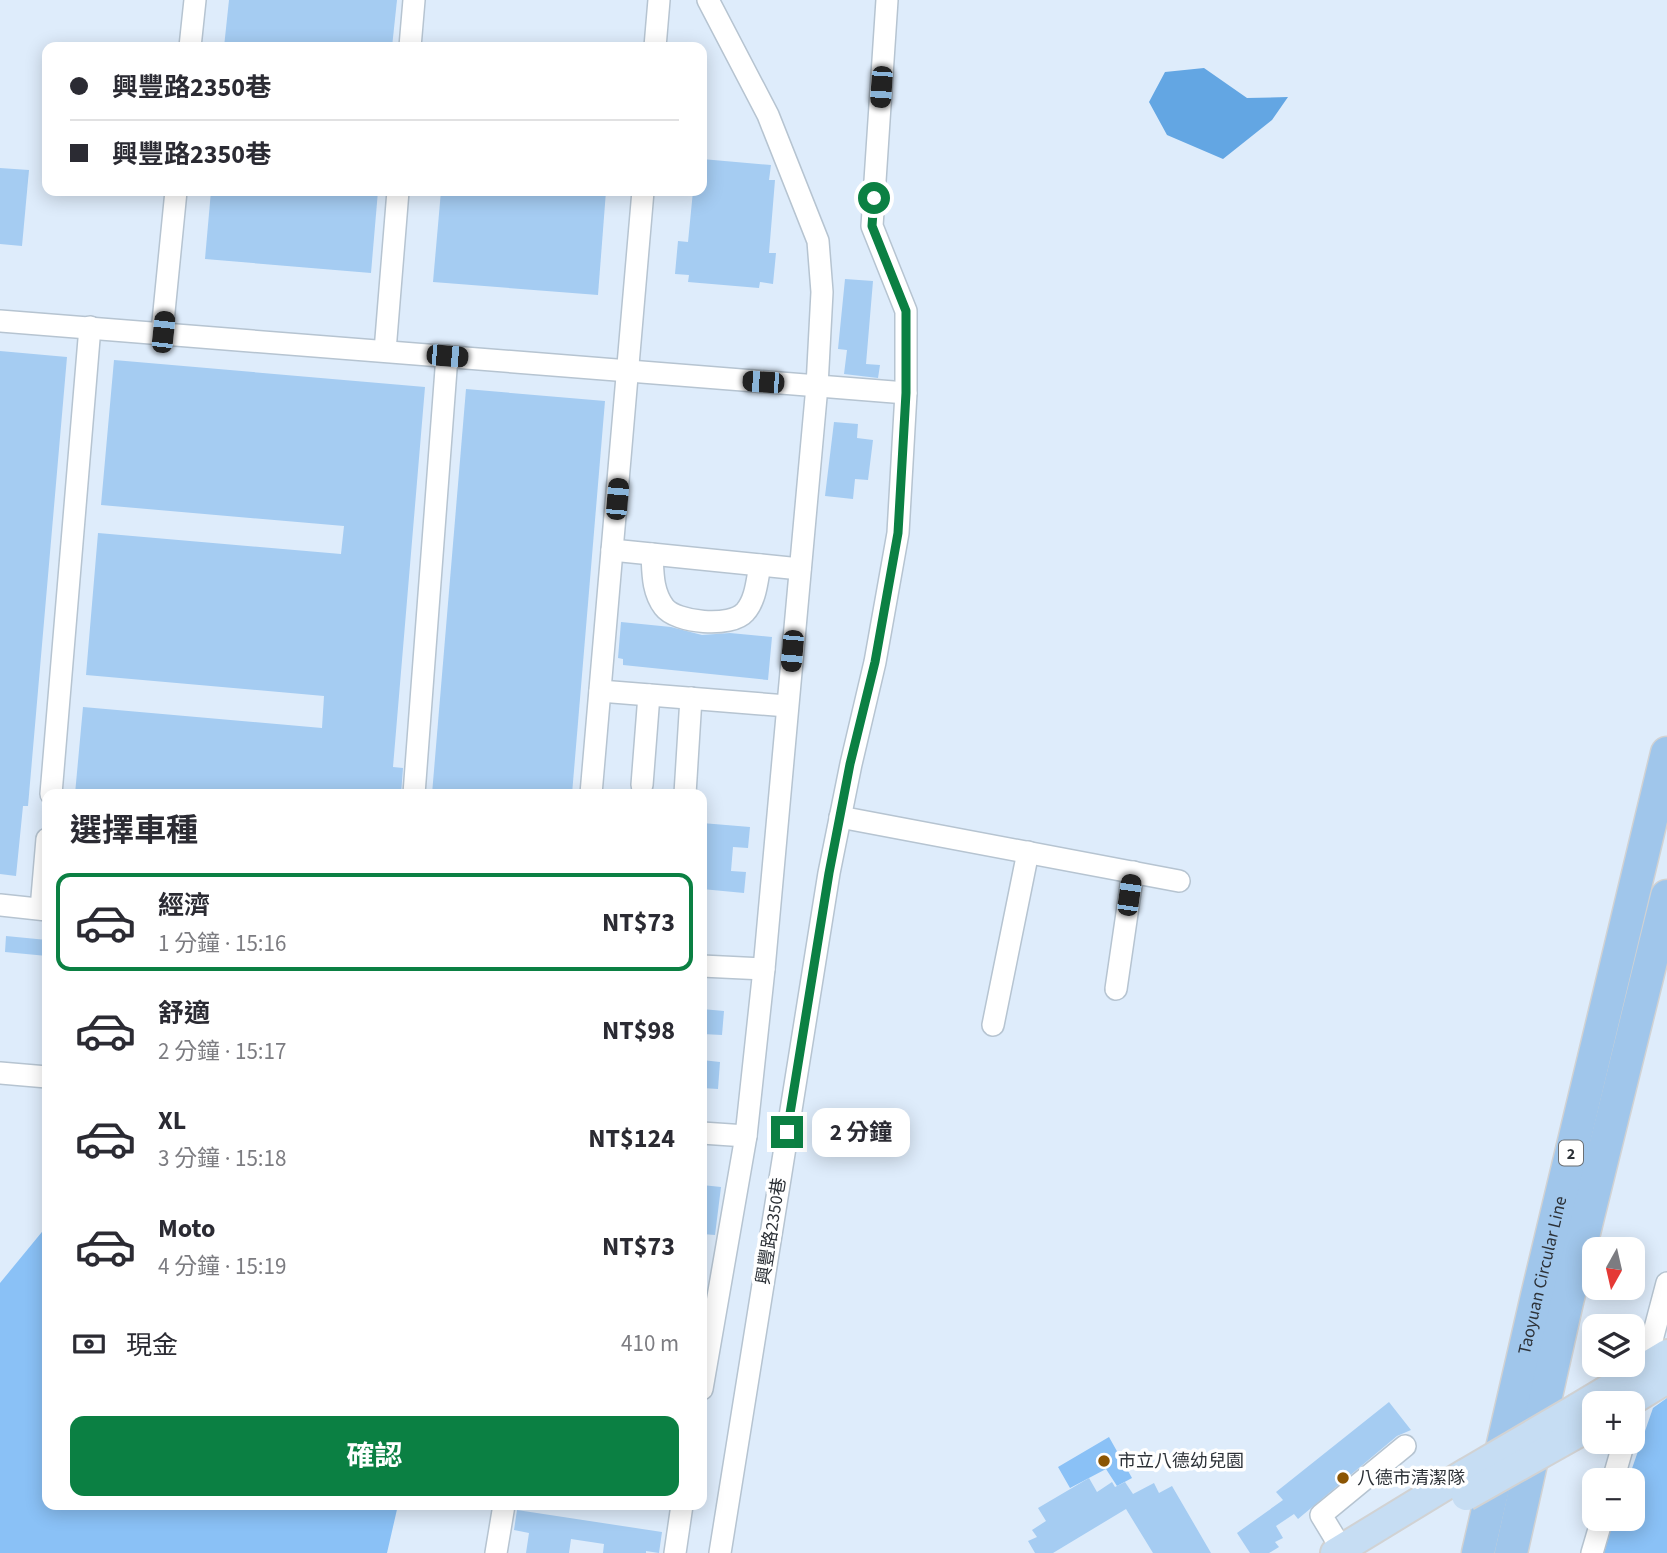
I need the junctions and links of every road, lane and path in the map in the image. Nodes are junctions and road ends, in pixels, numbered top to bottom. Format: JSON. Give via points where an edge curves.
{"nodes":[{"id":1,"x":195,"y":0,"type":"edge"},
{"id":2,"x":414,"y":0,"type":"edge"},
{"id":3,"x":660,"y":0,"type":"edge"},
{"id":4,"x":708,"y":0,"type":"edge"},
{"id":5,"x":887,"y":0,"type":"edge"},
{"id":6,"x":191,"y":42,"type":"edge"},
{"id":7,"x":410,"y":42,"type":"edge"},
{"id":8,"x":656,"y":42,"type":"edge"},
{"id":9,"x":176,"y":196,"type":"edge"},
{"id":10,"x":398,"y":196,"type":"edge"},
{"id":11,"x":643,"y":196,"type":"edge"},
{"id":12,"x":0,"y":321,"type":"edge"},
{"id":13,"x":90,"y":327,"type":"junction"},
{"id":14,"x":163,"y":332,"type":"junction"},
{"id":15,"x":385,"y":351,"type":"junction"},
{"id":16,"x":447,"y":356,"type":"junction"},
{"id":17,"x":628,"y":371,"type":"junction"},
{"id":18,"x":817,"y":386,"type":"junction"},
{"id":19,"x":906,"y":393,"type":"junction"},
{"id":20,"x":612,"y":550,"type":"junction"},
{"id":21,"x":652,"y":554,"type":"junction"},
{"id":22,"x":760,"y":565,"type":"junction"},
{"id":23,"x":800,"y":569,"type":"junction"},
{"id":24,"x":600,"y":691,"type":"junction"},
{"id":25,"x":649,"y":695,"type":"junction"},
{"id":26,"x":691,"y":698,"type":"junction"},
{"id":27,"x":787,"y":706,"type":"junction"},
{"id":28,"x":1667,"y":753,"type":"edge"},
{"id":29,"x":642,"y":785,"type":"dead end"},
{"id":30,"x":51,"y":789,"type":"edge"},
{"id":31,"x":414,"y":789,"type":"edge"},
{"id":32,"x":591,"y":789,"type":"edge"},
{"id":33,"x":685,"y":789,"type":"edge"},
{"id":34,"x":840,"y":817,"type":"junction"},
{"id":35,"x":1028,"y":852,"type":"junction"},
{"id":36,"x":1133,"y":872,"type":"junction"},
{"id":37,"x":1179,"y":881,"type":"dead end"},
{"id":38,"x":1667,"y":897,"type":"edge"},
{"id":39,"x":0,"y":905,"type":"edge"},
{"id":40,"x":42,"y":909,"type":"edge"},
{"id":41,"x":707,"y":966,"type":"edge"},
{"id":42,"x":764,"y":969,"type":"junction"},
{"id":43,"x":1116,"y":989,"type":"dead end"},
{"id":44,"x":993,"y":1025,"type":"dead end"},
{"id":45,"x":0,"y":1073,"type":"edge"},
{"id":46,"x":42,"y":1077,"type":"edge"},
{"id":47,"x":707,"y":1133,"type":"edge"},
{"id":48,"x":746,"y":1136,"type":"junction"},
{"id":49,"x":711,"y":1283,"type":"edge"},
{"id":50,"x":1667,"y":1283,"type":"edge"},
{"id":51,"x":707,"y":1330,"type":"edge"},
{"id":52,"x":1660,"y":1367,"type":"edge"},
{"id":53,"x":1626,"y":1391,"type":"edge"},
{"id":54,"x":1642,"y":1391,"type":"edge"},
{"id":55,"x":1582,"y":1422,"type":"edge"},
{"id":56,"x":1405,"y":1446,"type":"dead end"},
{"id":57,"x":1466,"y":1485,"type":"junction"},
{"id":58,"x":503,"y":1510,"type":"edge"},
{"id":59,"x":681,"y":1510,"type":"edge"},
{"id":60,"x":1598,"y":1531,"type":"edge"},
{"id":61,"x":1341,"y":1552,"type":"edge"},
{"id":62,"x":496,"y":1553,"type":"edge"},
{"id":63,"x":675,"y":1553,"type":"edge"},
{"id":64,"x":720,"y":1553,"type":"edge"},
{"id":65,"x":1372,"y":1553,"type":"edge"},
{"id":66,"x":1478,"y":1553,"type":"edge"},
{"id":67,"x":1511,"y":1553,"type":"edge"},
{"id":68,"x":1592,"y":1553,"type":"edge"}],
"edges":[{"from":1,"to":6,"type":"street"},
{"from":2,"to":7,"type":"street"},
{"from":3,"to":8,"type":"street"},
{"from":4,"to":18,"type":"street","via":[[768,115],[818,241],[822,292]]},
{"from":5,"to":19,"type":"street","name":"興豐路2350巷","via":[[872,226],[906,311]]},
{"from":9,"to":14,"type":"street"},
{"from":10,"to":15,"type":"street"},
{"from":11,"to":17,"type":"street"},
{"from":12,"to":13,"type":"street"},
{"from":13,"to":14,"type":"street"},
{"from":13,"to":30,"type":"street"},
{"from":14,"to":15,"type":"street"},
{"from":15,"to":16,"type":"street"},
{"from":16,"to":17,"type":"street"},
{"from":16,"to":31,"type":"street"},
{"from":17,"to":18,"type":"street"},
{"from":17,"to":20,"type":"street"},
{"from":18,"to":19,"type":"street"},
{"from":18,"to":23,"type":"street"},
{"from":19,"to":34,"type":"street","name":"興豐路2350巷","via":[[898,533]]},
{"from":20,"to":21,"type":"street"},
{"from":20,"to":24,"type":"street"},
{"from":21,"to":22,"type":"street"},
{"from":21,"to":22,"type":"street","via":[[654,589],[664,608],[677,617],[724,623],[744,613]]},
{"from":22,"to":23,"type":"street"},
{"from":23,"to":27,"type":"street"},
{"from":24,"to":25,"type":"street"},
{"from":24,"to":32,"type":"street"},
{"from":25,"to":26,"type":"street"},
{"from":25,"to":29,"type":"street"},
{"from":26,"to":27,"type":"street"},
{"from":26,"to":33,"type":"street"},
{"from":27,"to":42,"type":"street"},
{"from":28,"to":66,"type":"highway","name":"Taoyuan Circular Line","number":"2"},
{"from":34,"to":35,"type":"street"},
{"from":34,"to":64,"type":"street","name":"興豐路2350巷"},
{"from":35,"to":36,"type":"street"},
{"from":35,"to":44,"type":"street"},
{"from":36,"to":37,"type":"street"},
{"from":36,"to":43,"type":"street"},
{"from":38,"to":67,"type":"highway","name":"Taoyuan Circular Line","number":"2","via":[[1567,1302]]},
{"from":39,"to":40,"type":"street"},
{"from":41,"to":42,"type":"street"},
{"from":42,"to":48,"type":"street"},
{"from":45,"to":46,"type":"street"},
{"from":47,"to":48,"type":"street"},
{"from":48,"to":49,"type":"street"},
{"from":49,"to":51,"type":"street"},
{"from":50,"to":52,"type":"street"},
{"from":52,"to":53,"type":"main road"},
{"from":52,"to":54,"type":"main road"},
{"from":55,"to":57,"type":"main road","bridge":true},
{"from":56,"to":61,"type":"street","via":[[1321,1515]]},
{"from":57,"to":61,"type":"main road"},
{"from":57,"to":65,"type":"main road"},
{"from":58,"to":62,"type":"street"},
{"from":59,"to":63,"type":"street"},
{"from":60,"to":68,"type":"street"}]}
